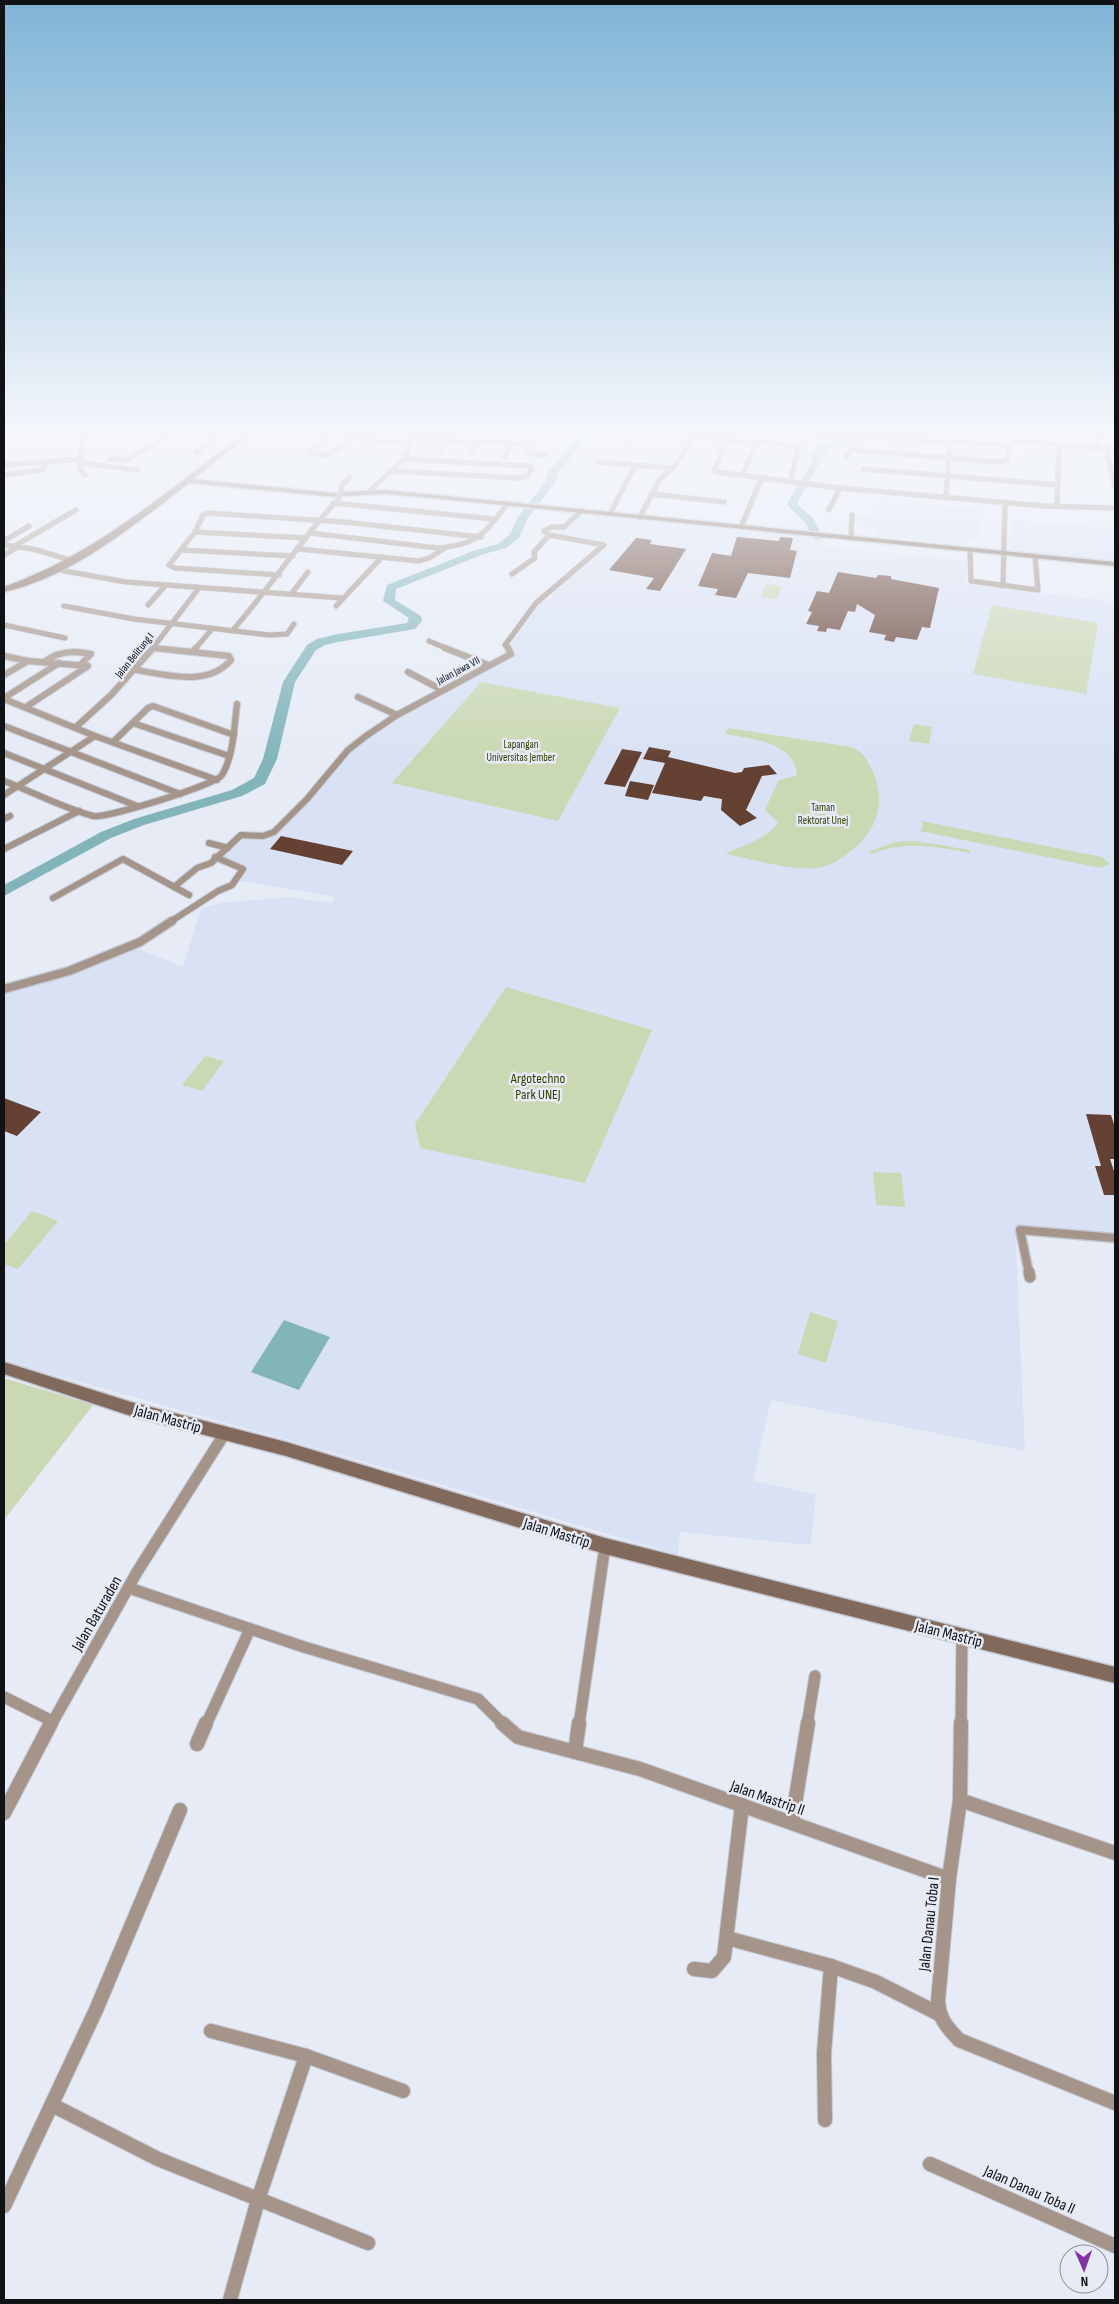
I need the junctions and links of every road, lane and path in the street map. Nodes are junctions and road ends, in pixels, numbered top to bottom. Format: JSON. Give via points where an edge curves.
{"nodes":[{"id":1,"x":22,"y":543,"type":"edge"},
{"id":2,"x":99,"y":543,"type":"edge"},
{"id":3,"x":187,"y":543,"type":"edge"},
{"id":4,"x":303,"y":543,"type":"edge"},
{"id":5,"x":387,"y":543,"type":"edge"},
{"id":6,"x":467,"y":543,"type":"edge"},
{"id":7,"x":542,"y":543,"type":"edge"},
{"id":8,"x":590,"y":543,"type":"edge"},
{"id":9,"x":896,"y":543,"type":"edge"},
{"id":10,"x":1004,"y":543,"type":"edge"},
{"id":11,"x":4,"y":545,"type":"edge"},
{"id":12,"x":14,"y":547,"type":"junction"},
{"id":13,"x":445,"y":548,"type":"junction"},
{"id":14,"x":299,"y":549,"type":"junction"},
{"id":15,"x":181,"y":550,"type":"junction"},
{"id":16,"x":970,"y":550,"type":"junction"},
{"id":17,"x":1004,"y":553,"type":"junction"},
{"id":18,"x":4,"y":555,"type":"edge"},
{"id":19,"x":293,"y":556,"type":"junction"},
{"id":20,"x":1035,"y":556,"type":"junction"},
{"id":21,"x":382,"y":558,"type":"junction"},
{"id":22,"x":70,"y":560,"type":"junction"},
{"id":23,"x":1115,"y":564,"type":"edge"},
{"id":24,"x":54,"y":569,"type":"junction"},
{"id":25,"x":308,"y":572,"type":"dead end"},
{"id":26,"x":512,"y":574,"type":"dead end"},
{"id":27,"x":279,"y":575,"type":"junction"},
{"id":28,"x":1003,"y":586,"type":"junction"},
{"id":29,"x":164,"y":587,"type":"junction"},
{"id":30,"x":199,"y":588,"type":"junction"},
{"id":31,"x":4,"y":590,"type":"edge"},
{"id":32,"x":266,"y":592,"type":"junction"},
{"id":33,"x":292,"y":593,"type":"junction"},
{"id":34,"x":342,"y":598,"type":"junction"},
{"id":35,"x":64,"y":606,"type":"dead end"},
{"id":36,"x":148,"y":606,"type":"dead end"},
{"id":37,"x":336,"y":606,"type":"dead end"},
{"id":38,"x":171,"y":623,"type":"junction"},
{"id":39,"x":294,"y":624,"type":"dead end"},
{"id":40,"x":4,"y":625,"type":"edge"},
{"id":41,"x":212,"y":629,"type":"junction"},
{"id":42,"x":232,"y":630,"type":"junction"},
{"id":43,"x":65,"y":638,"type":"dead end"},
{"id":44,"x":429,"y":641,"type":"dead end"},
{"id":45,"x":154,"y":648,"type":"junction"},
{"id":46,"x":193,"y":651,"type":"junction"},
{"id":47,"x":4,"y":656,"type":"edge"},
{"id":48,"x":28,"y":661,"type":"junction"},
{"id":49,"x":44,"y":662,"type":"junction"},
{"id":50,"x":59,"y":663,"type":"junction"},
{"id":51,"x":81,"y":664,"type":"junction"},
{"id":52,"x":488,"y":665,"type":"junction"},
{"id":53,"x":136,"y":670,"type":"junction"},
{"id":54,"x":408,"y":672,"type":"dead end"},
{"id":55,"x":4,"y":675,"type":"edge"},
{"id":56,"x":442,"y":690,"type":"junction"},
{"id":57,"x":358,"y":697,"type":"dead end"},
{"id":58,"x":4,"y":699,"type":"edge"},
{"id":59,"x":237,"y":704,"type":"dead end"},
{"id":60,"x":26,"y":707,"type":"junction"},
{"id":61,"x":397,"y":715,"type":"junction"},
{"id":62,"x":133,"y":723,"type":"junction"},
{"id":63,"x":4,"y":726,"type":"edge"},
{"id":64,"x":76,"y":727,"type":"junction"},
{"id":65,"x":234,"y":735,"type":"junction"},
{"id":66,"x":95,"y":736,"type":"junction"},
{"id":67,"x":113,"y":742,"type":"junction"},
{"id":68,"x":70,"y":751,"type":"junction"},
{"id":69,"x":4,"y":753,"type":"edge"},
{"id":70,"x":229,"y":756,"type":"junction"},
{"id":71,"x":43,"y":769,"type":"junction"},
{"id":72,"x":217,"y":780,"type":"junction"},
{"id":73,"x":4,"y":782,"type":"edge"},
{"id":74,"x":16,"y":787,"type":"junction"},
{"id":75,"x":180,"y":794,"type":"junction"},
{"id":76,"x":4,"y":795,"type":"edge"},
{"id":77,"x":137,"y":806,"type":"junction"},
{"id":78,"x":79,"y":811,"type":"junction"},
{"id":79,"x":209,"y":843,"type":"dead end"},
{"id":80,"x":228,"y":848,"type":"junction"},
{"id":81,"x":4,"y":849,"type":"edge"},
{"id":82,"x":215,"y":857,"type":"junction"},
{"id":83,"x":174,"y":887,"type":"junction"},
{"id":84,"x":189,"y":895,"type":"dead end"},
{"id":85,"x":53,"y":898,"type":"dead end"},
{"id":86,"x":4,"y":988,"type":"edge"},
{"id":87,"x":1115,"y":1238,"type":"edge"},
{"id":88,"x":1030,"y":1277,"type":"dead end"},
{"id":89,"x":4,"y":1368,"type":"edge"},
{"id":90,"x":225,"y":1434,"type":"junction"},
{"id":91,"x":605,"y":1546,"type":"junction"},
{"id":92,"x":129,"y":1588,"type":"junction"},
{"id":93,"x":250,"y":1628,"type":"junction"},
{"id":94,"x":962,"y":1636,"type":"junction"},
{"id":95,"x":1115,"y":1675,"type":"edge"},
{"id":96,"x":815,"y":1676,"type":"dead end"},
{"id":97,"x":4,"y":1697,"type":"edge"},
{"id":98,"x":52,"y":1722,"type":"junction"},
{"id":99,"x":196,"y":1744,"type":"dead end"},
{"id":100,"x":575,"y":1752,"type":"junction"},
{"id":101,"x":960,"y":1800,"type":"junction"},
{"id":102,"x":742,"y":1806,"type":"junction"},
{"id":103,"x":180,"y":1810,"type":"dead end"},
{"id":104,"x":4,"y":1813,"type":"edge"},
{"id":105,"x":792,"y":1822,"type":"junction"},
{"id":106,"x":1115,"y":1853,"type":"edge"},
{"id":107,"x":949,"y":1879,"type":"junction"},
{"id":108,"x":727,"y":1938,"type":"junction"},
{"id":109,"x":831,"y":1966,"type":"junction"},
{"id":110,"x":694,"y":1969,"type":"dead end"},
{"id":111,"x":939,"y":2014,"type":"junction"},
{"id":112,"x":211,"y":2031,"type":"dead end"},
{"id":113,"x":306,"y":2056,"type":"junction"},
{"id":114,"x":404,"y":2091,"type":"dead end"},
{"id":115,"x":1115,"y":2103,"type":"edge"},
{"id":116,"x":54,"y":2106,"type":"junction"},
{"id":117,"x":825,"y":2120,"type":"dead end"},
{"id":118,"x":930,"y":2164,"type":"dead end"},
{"id":119,"x":258,"y":2200,"type":"junction"},
{"id":120,"x":4,"y":2206,"type":"edge"},
{"id":121,"x":368,"y":2243,"type":"dead end"},
{"id":122,"x":1115,"y":2246,"type":"edge"},
{"id":123,"x":230,"y":2300,"type":"edge"}],
"edges":[{"from":1,"to":12,"type":"street"},
{"from":2,"to":22,"type":"main road"},
{"from":3,"to":15,"type":"street"},
{"from":4,"to":14,"type":"street"},
{"from":5,"to":13,"type":"street"},
{"from":6,"to":13,"type":"street"},
{"from":7,"to":26,"type":"street","via":[[534,552],[535,558]]},
{"from":8,"to":52,"type":"street","name":"Jalan Jawa VII","via":[[604,545],[533,607],[505,645],[511,654]]},
{"from":9,"to":16,"type":"main road"},
{"from":10,"to":17,"type":"street"},
{"from":11,"to":12,"type":"street"},
{"from":12,"to":18,"type":"street"},
{"from":12,"to":22,"type":"street"},
{"from":13,"to":21,"type":"street","via":[[422,561]]},
{"from":14,"to":19,"type":"street"},
{"from":14,"to":21,"type":"street"},
{"from":15,"to":19,"type":"street"},
{"from":15,"to":27,"type":"street","via":[[169,562],[170,566]]},
{"from":16,"to":17,"type":"main road"},
{"from":16,"to":28,"type":"street","via":[[969,579]]},
{"from":17,"to":20,"type":"main road"},
{"from":17,"to":28,"type":"street"},
{"from":19,"to":27,"type":"street"},
{"from":20,"to":23,"type":"main road"},
{"from":20,"to":28,"type":"street","via":[[1038,590]]},
{"from":21,"to":34,"type":"street"},
{"from":22,"to":24,"type":"main road"},
{"from":24,"to":29,"type":"street"},
{"from":24,"to":31,"type":"main road"},
{"from":25,"to":33,"type":"street"},
{"from":27,"to":32,"type":"street"},
{"from":29,"to":30,"type":"street"},
{"from":29,"to":36,"type":"street"},
{"from":30,"to":32,"type":"street"},
{"from":30,"to":38,"type":"street","name":"Jalan Belitung I"},
{"from":32,"to":33,"type":"street"},
{"from":32,"to":42,"type":"street"},
{"from":33,"to":34,"type":"street"},
{"from":34,"to":37,"type":"street"},
{"from":35,"to":38,"type":"street"},
{"from":38,"to":41,"type":"street"},
{"from":38,"to":45,"type":"street","name":"Jalan Belitung I"},
{"from":39,"to":42,"type":"street","via":[[289,632],[281,635]]},
{"from":40,"to":43,"type":"street"},
{"from":41,"to":42,"type":"street"},
{"from":41,"to":46,"type":"street"},
{"from":44,"to":52,"type":"street"},
{"from":45,"to":46,"type":"street"},
{"from":45,"to":53,"type":"street","name":"Jalan Belitung I"},
{"from":46,"to":53,"type":"street","via":[[228,656],[232,660],[219,671],[203,677]]},
{"from":47,"to":48,"type":"street"},
{"from":48,"to":49,"type":"street"},
{"from":48,"to":55,"type":"street"},
{"from":49,"to":50,"type":"street"},
{"from":49,"to":51,"type":"street","via":[[58,652],[91,654]]},
{"from":50,"to":51,"type":"street"},
{"from":50,"to":58,"type":"street"},
{"from":51,"to":60,"type":"street","via":[[88,668]]},
{"from":52,"to":56,"type":"street","name":"Jalan Jawa VII"},
{"from":53,"to":64,"type":"street","name":"Jalan Belitung I"},
{"from":54,"to":56,"type":"street"},
{"from":56,"to":61,"type":"street","name":"Jalan Jawa VII"},
{"from":57,"to":61,"type":"street"},
{"from":58,"to":60,"type":"street"},
{"from":59,"to":65,"type":"street"},
{"from":60,"to":64,"type":"street"},
{"from":61,"to":80,"type":"street","name":"Jalan Jawa VII","via":[[348,750],[274,832],[263,836],[243,835]]},
{"from":62,"to":65,"type":"street","via":[[153,706]]},
{"from":62,"to":67,"type":"street"},
{"from":62,"to":70,"type":"street"},
{"from":63,"to":68,"type":"street"},
{"from":64,"to":66,"type":"street"},
{"from":65,"to":70,"type":"street"},
{"from":66,"to":67,"type":"street"},
{"from":66,"to":68,"type":"street"},
{"from":67,"to":72,"type":"street"},
{"from":68,"to":71,"type":"street"},
{"from":68,"to":75,"type":"street"},
{"from":69,"to":71,"type":"street"},
{"from":70,"to":72,"type":"street"},
{"from":71,"to":74,"type":"street"},
{"from":71,"to":77,"type":"street"},
{"from":72,"to":75,"type":"street"},
{"from":73,"to":74,"type":"street"},
{"from":74,"to":76,"type":"street"},
{"from":74,"to":78,"type":"street"},
{"from":75,"to":77,"type":"street"},
{"from":77,"to":78,"type":"street","via":[[98,816]]},
{"from":78,"to":81,"type":"street"},
{"from":79,"to":80,"type":"street"},
{"from":80,"to":82,"type":"street","name":"Jalan Jawa VII"},
{"from":82,"to":83,"type":"street","name":"Jalan Jawa VII"},
{"from":82,"to":86,"type":"street","via":[[243,869],[232,885],[158,932],[118,954]]},
{"from":83,"to":84,"type":"street"},
{"from":83,"to":85,"type":"street","via":[[121,859]]},
{"from":87,"to":88,"type":"street","via":[[1020,1230]]},
{"from":89,"to":90,"type":"main road","name":"Jalan Mastrip","via":[[131,1409]]},
{"from":90,"to":91,"type":"main road","name":"Jalan Mastrip","via":[[286,1449]]},
{"from":90,"to":92,"type":"street","name":"Jalan Baturaden","via":[[186,1490]]},
{"from":91,"to":94,"type":"main road","name":"Jalan Mastrip"},
{"from":91,"to":100,"type":"street"},
{"from":92,"to":93,"type":"street"},
{"from":92,"to":98,"type":"street","name":"Jalan Baturaden"},
{"from":93,"to":99,"type":"street"},
{"from":93,"to":100,"type":"street","via":[[478,1699],[518,1737]]},
{"from":94,"to":95,"type":"main road","name":"Jalan Mastrip"},
{"from":94,"to":101,"type":"street","name":"Jalan Danau Toba I"},
{"from":96,"to":105,"type":"street"},
{"from":97,"to":98,"type":"street"},
{"from":98,"to":104,"type":"street","name":"Jalan Baturaden"},
{"from":100,"to":102,"type":"street","name":"Jalan Mastrip II","via":[[640,1769]]},
{"from":101,"to":106,"type":"street"},
{"from":101,"to":107,"type":"street","name":"Jalan Danau Toba I"},
{"from":102,"to":105,"type":"street","name":"Jalan Mastrip II"},
{"from":102,"to":108,"type":"street"},
{"from":103,"to":116,"type":"street"},
{"from":105,"to":107,"type":"street","name":"Jalan Mastrip II"},
{"from":107,"to":111,"type":"street","name":"Jalan Danau Toba I"},
{"from":108,"to":109,"type":"street"},
{"from":108,"to":110,"type":"street","via":[[724,1957],[716,1969],[707,1972]]},
{"from":109,"to":111,"type":"street","via":[[876,1982]]},
{"from":109,"to":117,"type":"street","via":[[824,2053]]},
{"from":111,"to":115,"type":"street","via":[[947,2029],[959,2040]]},
{"from":112,"to":113,"type":"street"},
{"from":113,"to":114,"type":"street"},
{"from":113,"to":119,"type":"street"},
{"from":116,"to":119,"type":"street","via":[[158,2160]]},
{"from":116,"to":120,"type":"street"},
{"from":118,"to":122,"type":"street","name":"Jalan Danau Toba II"},
{"from":119,"to":121,"type":"street"},
{"from":119,"to":123,"type":"street"}]}
